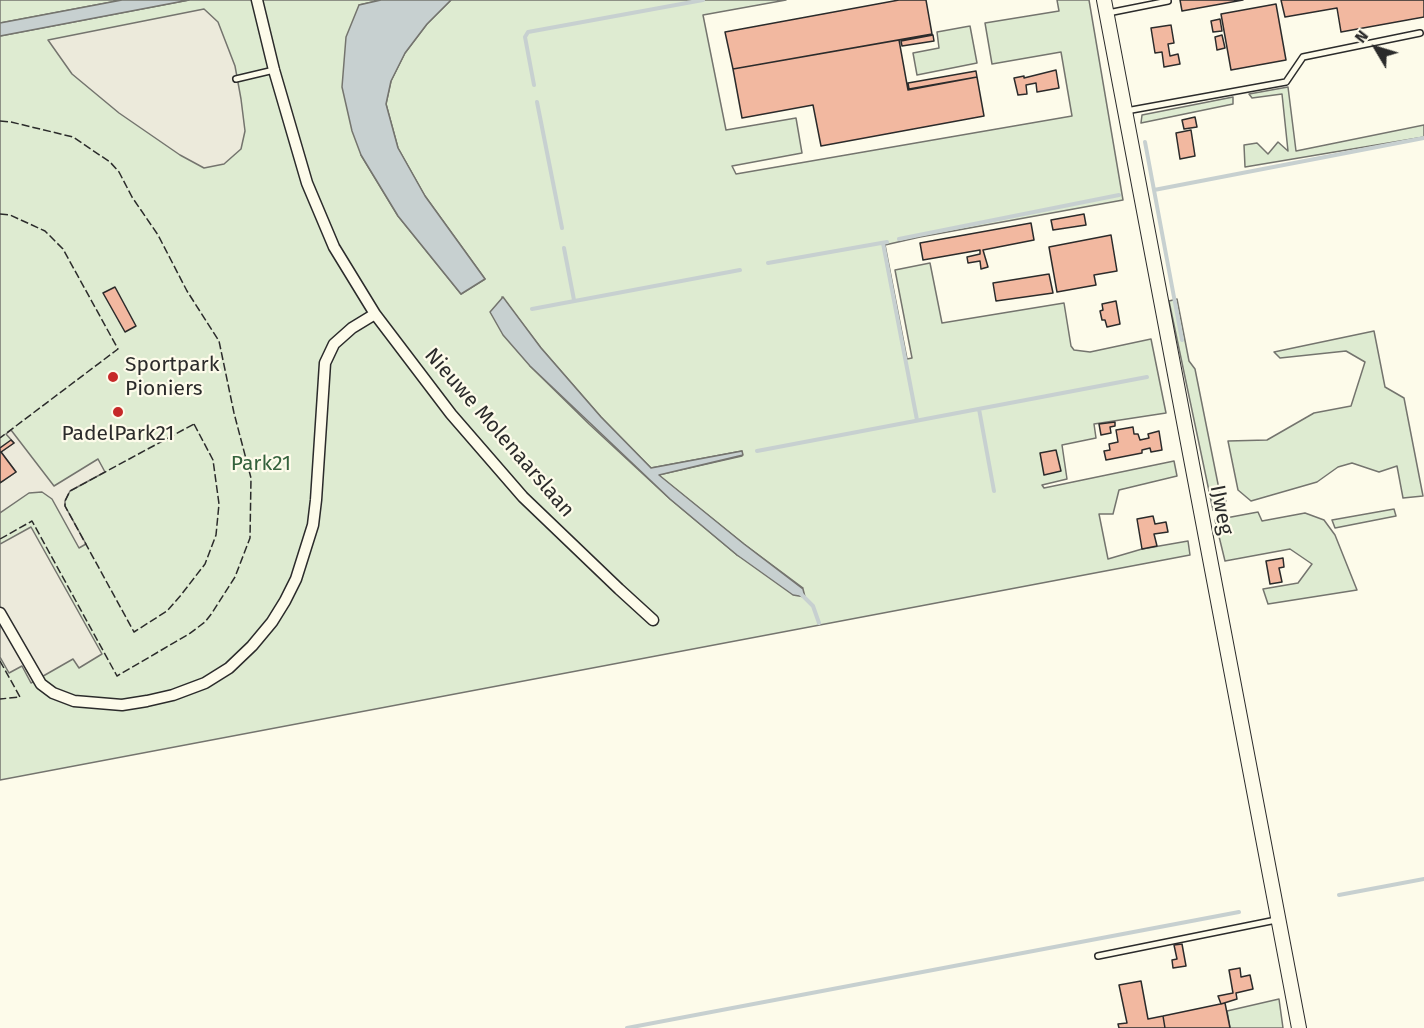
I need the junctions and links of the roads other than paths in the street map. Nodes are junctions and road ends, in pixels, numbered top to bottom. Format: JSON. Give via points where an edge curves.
{"nodes":[{"id":1,"x":257,"y":0,"type":"edge"},
{"id":2,"x":1133,"y":0,"type":"edge"},
{"id":3,"x":1168,"y":1,"type":"edge"},
{"id":4,"x":1105,"y":7,"type":"edge"},
{"id":5,"x":1135,"y":8,"type":"junction"},
{"id":6,"x":1420,"y":33,"type":"dead end"},
{"id":7,"x":274,"y":70,"type":"junction"},
{"id":8,"x":237,"y":79,"type":"dead end"},
{"id":9,"x":1125,"y":111,"type":"junction"},
{"id":10,"x":375,"y":314,"type":"junction"},
{"id":11,"x":0,"y":613,"type":"edge"},
{"id":12,"x":653,"y":620,"type":"dead end"},
{"id":13,"x":1278,"y":920,"type":"junction"},
{"id":14,"x":1098,"y":956,"type":"dead end"},
{"id":15,"x":1299,"y":1028,"type":"edge"}],
"edges":[{"from":1,"to":7,"type":"street","name":"Nieuwe Molenaarslaan"},
{"from":2,"to":5,"type":"lane"},
{"from":3,"to":5,"type":"lane"},
{"from":4,"to":5,"type":"lane"},
{"from":4,"to":9,"type":"street","name":"IJweg"},
{"from":6,"to":9,"type":"lane","via":[[1304,57],[1286,82]]},
{"from":7,"to":8,"type":"lane"},
{"from":7,"to":10,"type":"street","name":"Nieuwe Molenaarslaan","via":[[307,183],[334,247]]},
{"from":9,"to":13,"type":"street","name":"IJweg"},
{"from":10,"to":11,"type":"street","via":[[334,344],[325,363],[313,525],[296,579],[272,622],[229,668],[205,683],[147,701],[122,705],[74,701],[41,684]]},
{"from":10,"to":12,"type":"street","name":"Nieuwe Molenaarslaan","via":[[451,414],[523,497]]},
{"from":13,"to":14,"type":"lane"},
{"from":13,"to":15,"type":"street","name":"IJweg"}]}
